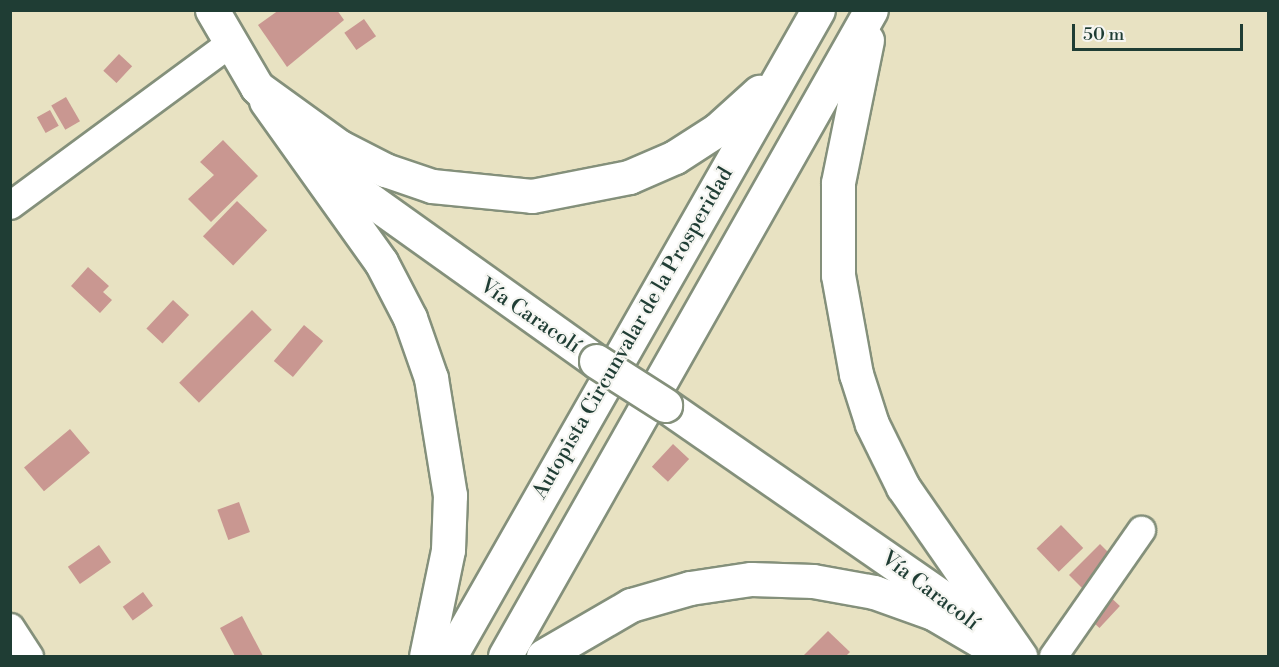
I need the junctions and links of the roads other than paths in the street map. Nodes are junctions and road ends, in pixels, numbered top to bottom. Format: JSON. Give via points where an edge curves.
{"nodes":[{"id":1,"x":212,"y":10,"type":"edge"},
{"id":2,"x":871,"y":10,"type":"edge"},
{"id":3,"x":876,"y":10,"type":"edge"},
{"id":4,"x":815,"y":16,"type":"edge"},
{"id":5,"x":231,"y":42,"type":"junction"},
{"id":6,"x":257,"y":87,"type":"junction"},
{"id":7,"x":10,"y":205,"type":"edge"},
{"id":8,"x":1141,"y":530,"type":"dead end"},
{"id":9,"x":10,"y":627,"type":"edge"},
{"id":10,"x":29,"y":657,"type":"edge"},
{"id":11,"x":426,"y":657,"type":"edge"},
{"id":12,"x":450,"y":657,"type":"edge"},
{"id":13,"x":505,"y":657,"type":"edge"},
{"id":14,"x":543,"y":657,"type":"edge"},
{"id":15,"x":1008,"y":657,"type":"edge"},
{"id":16,"x":1020,"y":657,"type":"edge"},
{"id":17,"x":1053,"y":657,"type":"edge"}],
"edges":[{"from":1,"to":5,"type":"main road","name":"Vía Caracolí"},
{"from":2,"to":13,"type":"main road"},
{"from":3,"to":16,"type":"main road","via":[[838,183],[838,275],[845,327],[872,424],[903,487]]},
{"from":4,"to":6,"type":"main road","via":[[755,97],[675,157],[629,177],[532,196],[442,188],[385,170],[340,147]]},
{"from":4,"to":12,"type":"main road","name":"Autopista Circunvalar de la Prosperidad","via":[[613,363]]},
{"from":5,"to":6,"type":"main road","name":"Vía Caracolí"},
{"from":5,"to":7,"type":"street"},
{"from":6,"to":11,"type":"main road","via":[[381,262],[410,318],[431,378],[450,495],[442,591]]},
{"from":6,"to":15,"type":"main road","name":"Vía Caracolí","bridge":true,"via":[[359,192],[474,279],[955,606]]},
{"from":8,"to":17,"type":"street"},
{"from":9,"to":10,"type":"street"},
{"from":14,"to":15,"type":"main road","via":[[631,606],[690,588],[751,579],[813,581],[874,592],[933,613]]}]}
